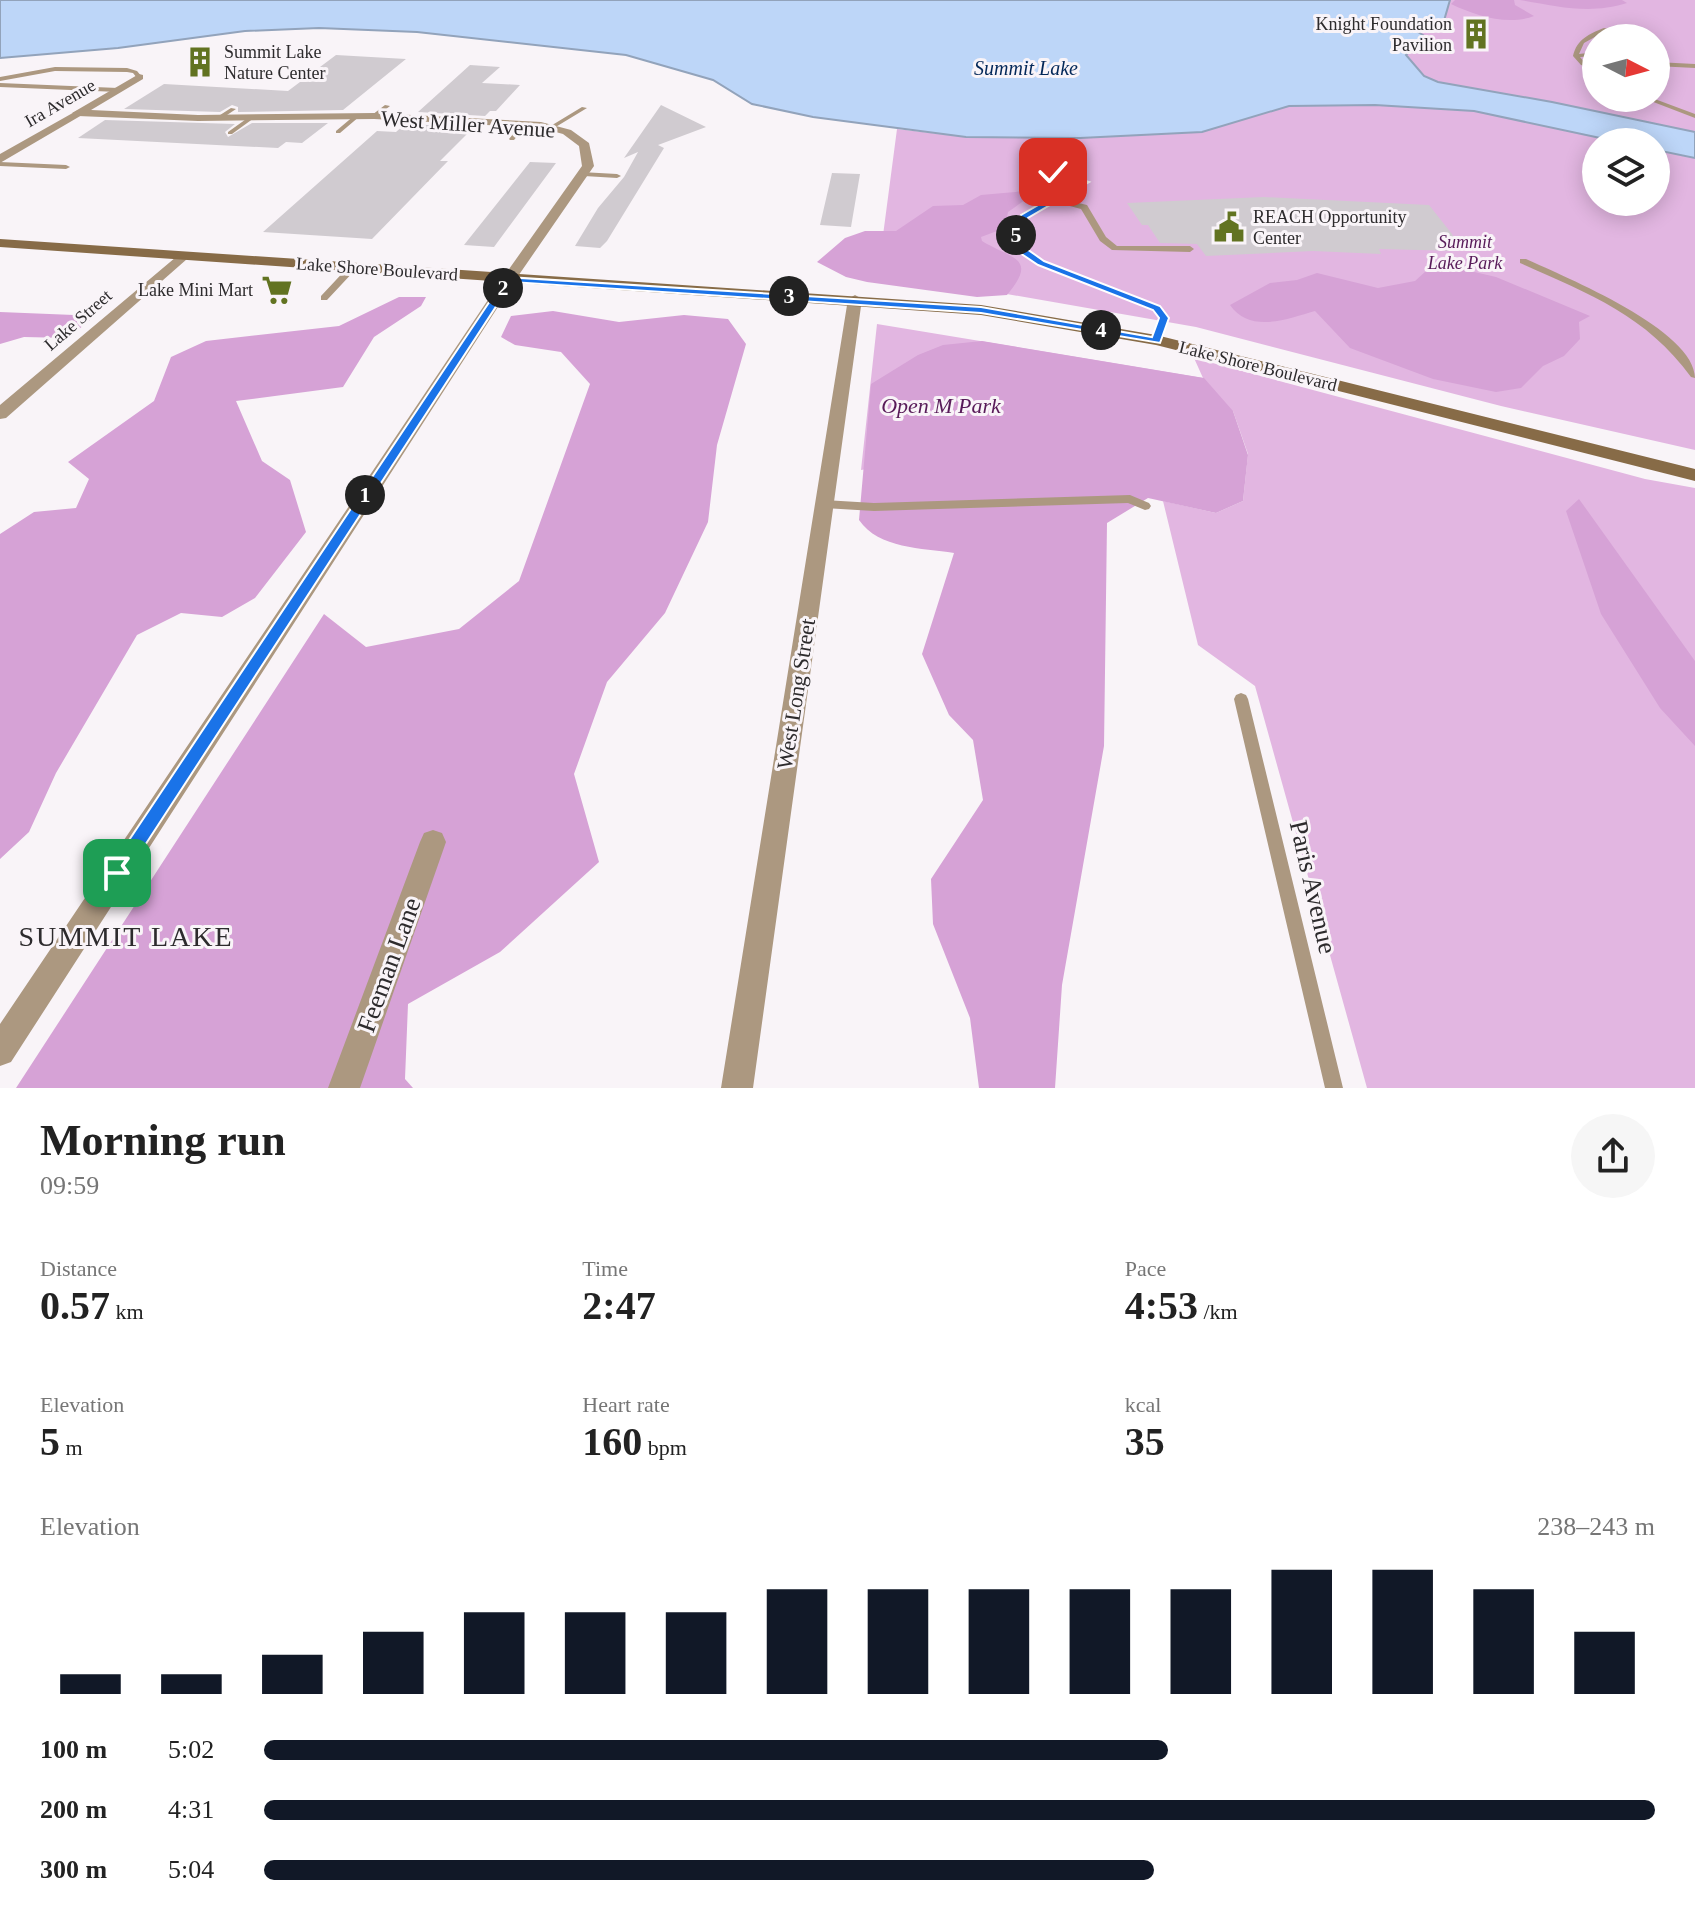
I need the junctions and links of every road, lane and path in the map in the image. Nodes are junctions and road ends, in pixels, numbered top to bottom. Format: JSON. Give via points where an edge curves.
{"nodes":[{"id":1,"x":1582,"y":40,"type":"edge"},
{"id":2,"x":1582,"y":55,"type":"edge"},
{"id":3,"x":1576,"y":56,"type":"junction"},
{"id":4,"x":1582,"y":63,"type":"edge"},
{"id":5,"x":1670,"y":65,"type":"edge"},
{"id":6,"x":1695,"y":66,"type":"edge"},
{"id":7,"x":139,"y":77,"type":"joint"},
{"id":8,"x":0,"y":79,"type":"edge"},
{"id":9,"x":0,"y":85,"type":"edge"},
{"id":10,"x":118,"y":90,"type":"junction"},
{"id":11,"x":387,"y":106,"type":"dead end"},
{"id":12,"x":1670,"y":107,"type":"edge"},
{"id":13,"x":584,"y":108,"type":"dead end"},
{"id":14,"x":233,"y":109,"type":"dead end"},
{"id":15,"x":78,"y":113,"type":"junction"},
{"id":16,"x":357,"y":116,"type":"junction"},
{"id":17,"x":374,"y":116,"type":"junction"},
{"id":18,"x":1695,"y":116,"type":"edge"},
{"id":19,"x":219,"y":118,"type":"junction"},
{"id":20,"x":251,"y":118,"type":"junction"},
{"id":21,"x":524,"y":124,"type":"junction"},
{"id":22,"x":552,"y":127,"type":"junction"},
{"id":23,"x":338,"y":132,"type":"dead end"},
{"id":24,"x":230,"y":133,"type":"dead end"},
{"id":25,"x":512,"y":139,"type":"dead end"},
{"id":26,"x":1057,"y":155,"type":"dead end"},
{"id":27,"x":0,"y":161,"type":"edge"},
{"id":28,"x":66,"y":167,"type":"dead end"},
{"id":29,"x":584,"y":174,"type":"junction"},
{"id":30,"x":617,"y":176,"type":"dead end"},
{"id":31,"x":1056,"y":200,"type":"junction"},
{"id":32,"x":0,"y":243,"type":"edge"},
{"id":33,"x":1190,"y":249,"type":"dead end"},
{"id":34,"x":182,"y":256,"type":"junction"},
{"id":35,"x":1523,"y":261,"type":"dead end"},
{"id":36,"x":353,"y":267,"type":"junction"},
{"id":37,"x":509,"y":279,"type":"junction"},
{"id":38,"x":324,"y":298,"type":"dead end"},
{"id":39,"x":855,"y":299,"type":"junction"},
{"id":40,"x":1156,"y":340,"type":"junction"},
{"id":41,"x":1695,"y":375,"type":"edge"},
{"id":42,"x":0,"y":414,"type":"edge"},
{"id":43,"x":1695,"y":475,"type":"edge"},
{"id":44,"x":824,"y":504,"type":"junction"},
{"id":45,"x":1145,"y":506,"type":"dead end"},
{"id":46,"x":1241,"y":699,"type":"dead end"},
{"id":47,"x":433,"y":842,"type":"dead end"},
{"id":48,"x":0,"y":1051,"type":"edge"},
{"id":49,"x":344,"y":1088,"type":"edge"},
{"id":50,"x":737,"y":1088,"type":"edge"},
{"id":51,"x":1334,"y":1088,"type":"edge"}],
"edges":[{"from":1,"to":3,"type":"lane"},
{"from":2,"to":3,"type":"lane"},
{"from":3,"to":4,"type":"lane"},
{"from":5,"to":6,"type":"lane"},
{"from":7,"to":8,"type":"lane","via":[[127,70],[74,69]]},
{"from":7,"to":10,"type":"street","name":"Ira Avenue"},
{"from":9,"to":10,"type":"lane"},
{"from":10,"to":15,"type":"street","name":"Ira Avenue"},
{"from":11,"to":17,"type":"lane"},
{"from":12,"to":18,"type":"lane"},
{"from":13,"to":22,"type":"lane"},
{"from":14,"to":19,"type":"lane"},
{"from":15,"to":19,"type":"street","name":"West Miller Avenue"},
{"from":15,"to":27,"type":"street","name":"Ira Avenue"},
{"from":16,"to":17,"type":"street","name":"West Miller Avenue"},
{"from":16,"to":20,"type":"street","name":"West Miller Avenue"},
{"from":16,"to":23,"type":"lane"},
{"from":17,"to":21,"type":"street","name":"West Miller Avenue"},
{"from":19,"to":20,"type":"street","name":"West Miller Avenue"},
{"from":20,"to":24,"type":"lane"},
{"from":21,"to":22,"type":"street","name":"West Miller Avenue"},
{"from":21,"to":25,"type":"lane"},
{"from":22,"to":29,"type":"street","name":"West Miller Avenue","via":[[585,145],[589,157]]},
{"from":26,"to":31,"type":"lane","via":[[1046,161],[1053,172],[1085,182]]},
{"from":27,"to":28,"type":"lane"},
{"from":29,"to":30,"type":"lane"},
{"from":29,"to":37,"type":"street"},
{"from":31,"to":33,"type":"lane","via":[[1084,207],[1103,239],[1115,248]]},
{"from":31,"to":40,"type":"lane","via":[[1024,216],[1015,234],[1024,251],[1041,263],[1156,308],[1164,318]]},
{"from":32,"to":34,"type":"main road","name":"Lake Shore Boulevard"},
{"from":34,"to":36,"type":"main road","name":"Lake Shore Boulevard"},
{"from":34,"to":42,"type":"street","name":"Lake Street"},
{"from":35,"to":41,"type":"lane","via":[[1641,319],[1683,356]]},
{"from":36,"to":37,"type":"main road","name":"Lake Shore Boulevard"},
{"from":36,"to":38,"type":"lane"},
{"from":37,"to":39,"type":"main road","name":"Lake Shore Boulevard"},
{"from":37,"to":48,"type":"street"},
{"from":39,"to":40,"type":"main road","name":"Lake Shore Boulevard","via":[[981,310]]},
{"from":39,"to":44,"type":"street","name":"West Long Street"},
{"from":40,"to":43,"type":"main road","name":"Lake Shore Boulevard"},
{"from":44,"to":45,"type":"lane","via":[[1130,499]]},
{"from":44,"to":50,"type":"street","name":"West Long Street"},
{"from":46,"to":51,"type":"lane","name":"Paris Avenue"},
{"from":47,"to":49,"type":"street","name":"Feeman Lane"}]}
